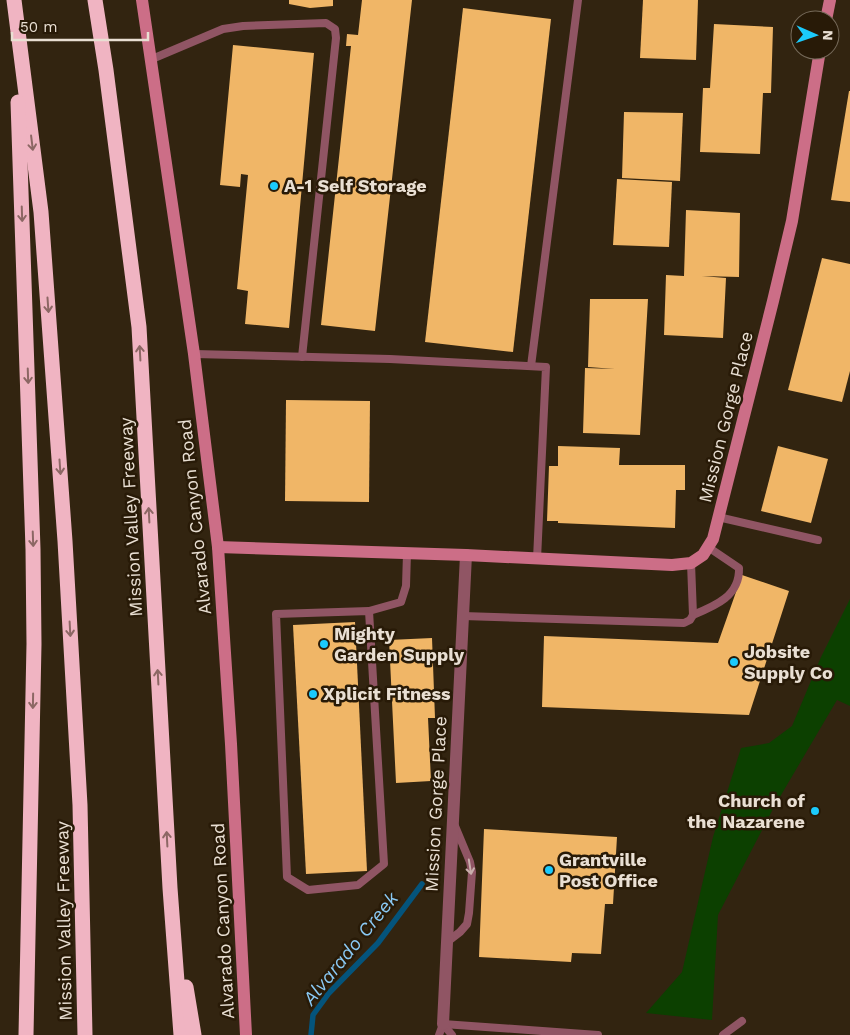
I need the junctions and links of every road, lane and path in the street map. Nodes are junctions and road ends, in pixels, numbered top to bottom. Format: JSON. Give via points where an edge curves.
{"nodes":[{"id":1,"x":95,"y":0,"type":"edge"},
{"id":2,"x":142,"y":0,"type":"edge"},
{"id":3,"x":578,"y":0,"type":"edge"},
{"id":4,"x":15,"y":4,"type":"edge"},
{"id":5,"x":152,"y":59,"type":"junction"},
{"id":6,"x":818,"y":60,"type":"edge"},
{"id":7,"x":194,"y":354,"type":"junction"},
{"id":8,"x":302,"y":357,"type":"junction"},
{"id":9,"x":531,"y":366,"type":"junction"},
{"id":10,"x":718,"y":517,"type":"junction"},
{"id":11,"x":818,"y":540,"type":"dead end"},
{"id":12,"x":218,"y":547,"type":"junction"},
{"id":13,"x":708,"y":547,"type":"junction"},
{"id":14,"x":407,"y":553,"type":"junction"},
{"id":15,"x":466,"y":555,"type":"junction"},
{"id":16,"x":537,"y":559,"type":"junction"},
{"id":17,"x":691,"y":563,"type":"junction"},
{"id":18,"x":369,"y":611,"type":"junction"},
{"id":19,"x":693,"y":614,"type":"junction"},
{"id":20,"x":463,"y":616,"type":"junction"},
{"id":21,"x":453,"y":822,"type":"junction"},
{"id":22,"x":170,"y":888,"type":"junction"},
{"id":23,"x":447,"y":942,"type":"junction"},
{"id":24,"x":742,"y":1021,"type":"dead end"},
{"id":25,"x":441,"y":1030,"type":"edge"},
{"id":26,"x":26,"y":1035,"type":"edge"},
{"id":27,"x":85,"y":1035,"type":"edge"},
{"id":28,"x":181,"y":1035,"type":"edge"},
{"id":29,"x":194,"y":1035,"type":"edge"},
{"id":30,"x":246,"y":1035,"type":"edge"},
{"id":31,"x":452,"y":1035,"type":"edge"},
{"id":32,"x":598,"y":1035,"type":"edge"},
{"id":33,"x":723,"y":1035,"type":"edge"}],
"edges":[{"from":22,"to":1,"type":"highway","name":"Mission Valley Freeway","one_way":true,"via":[[139,327]]},
{"from":2,"to":5,"type":"street","name":"Alvarado Canyon Road"},
{"from":3,"to":9,"type":"lane"},
{"from":4,"to":26,"type":"highway","one_way":true,"via":[[33,549]]},
{"from":4,"to":27,"type":"highway","name":"Mission Valley Freeway","one_way":true,"via":[[41,212],[64,531],[80,805]]},
{"from":5,"to":7,"type":"street","name":"Alvarado Canyon Road"},
{"from":5,"to":8,"type":"lane","via":[[223,28],[326,24],[334,29],[336,38]]},
{"from":6,"to":10,"type":"street","name":"Mission Gorge Place","via":[[792,221]]},
{"from":7,"to":8,"type":"lane"},
{"from":7,"to":12,"type":"street","name":"Alvarado Canyon Road"},
{"from":8,"to":9,"type":"lane"},
{"from":9,"to":16,"type":"lane","via":[[546,367]]},
{"from":10,"to":11,"type":"lane"},
{"from":10,"to":13,"type":"street","name":"Mission Gorge Place"},
{"from":12,"to":14,"type":"street"},
{"from":12,"to":30,"type":"street","name":"Alvarado Canyon Road"},
{"from":13,"to":17,"type":"street","name":"Mission Gorge Place"},
{"from":13,"to":19,"type":"lane","via":[[739,568],[737,584],[723,600]]},
{"from":14,"to":15,"type":"street"},
{"from":14,"to":18,"type":"lane","via":[[406,586],[401,602]]},
{"from":15,"to":16,"type":"street"},
{"from":15,"to":20,"type":"street","name":"Mission Gorge Place"},
{"from":16,"to":17,"type":"street","via":[[649,565]]},
{"from":17,"to":19,"type":"lane"},
{"from":18,"to":18,"type":"lane","via":[[384,864],[358,885],[308,890],[287,877],[276,614]]},
{"from":19,"to":20,"type":"lane","via":[[684,623]]},
{"from":20,"to":21,"type":"street","name":"Mission Gorge Place"},
{"from":21,"to":23,"type":"street","name":"Mission Gorge Place"},
{"from":21,"to":23,"type":"lane","one_way":true,"via":[[472,872],[467,924]]},
{"from":22,"to":28,"type":"highway","name":"Mission Valley Freeway"},
{"from":22,"to":29,"type":"highway"},
{"from":23,"to":25,"type":"street","name":"Mission Gorge Place"},
{"from":24,"to":33,"type":"lane"},
{"from":25,"to":31,"type":"lane"},
{"from":25,"to":32,"type":"lane"}]}
